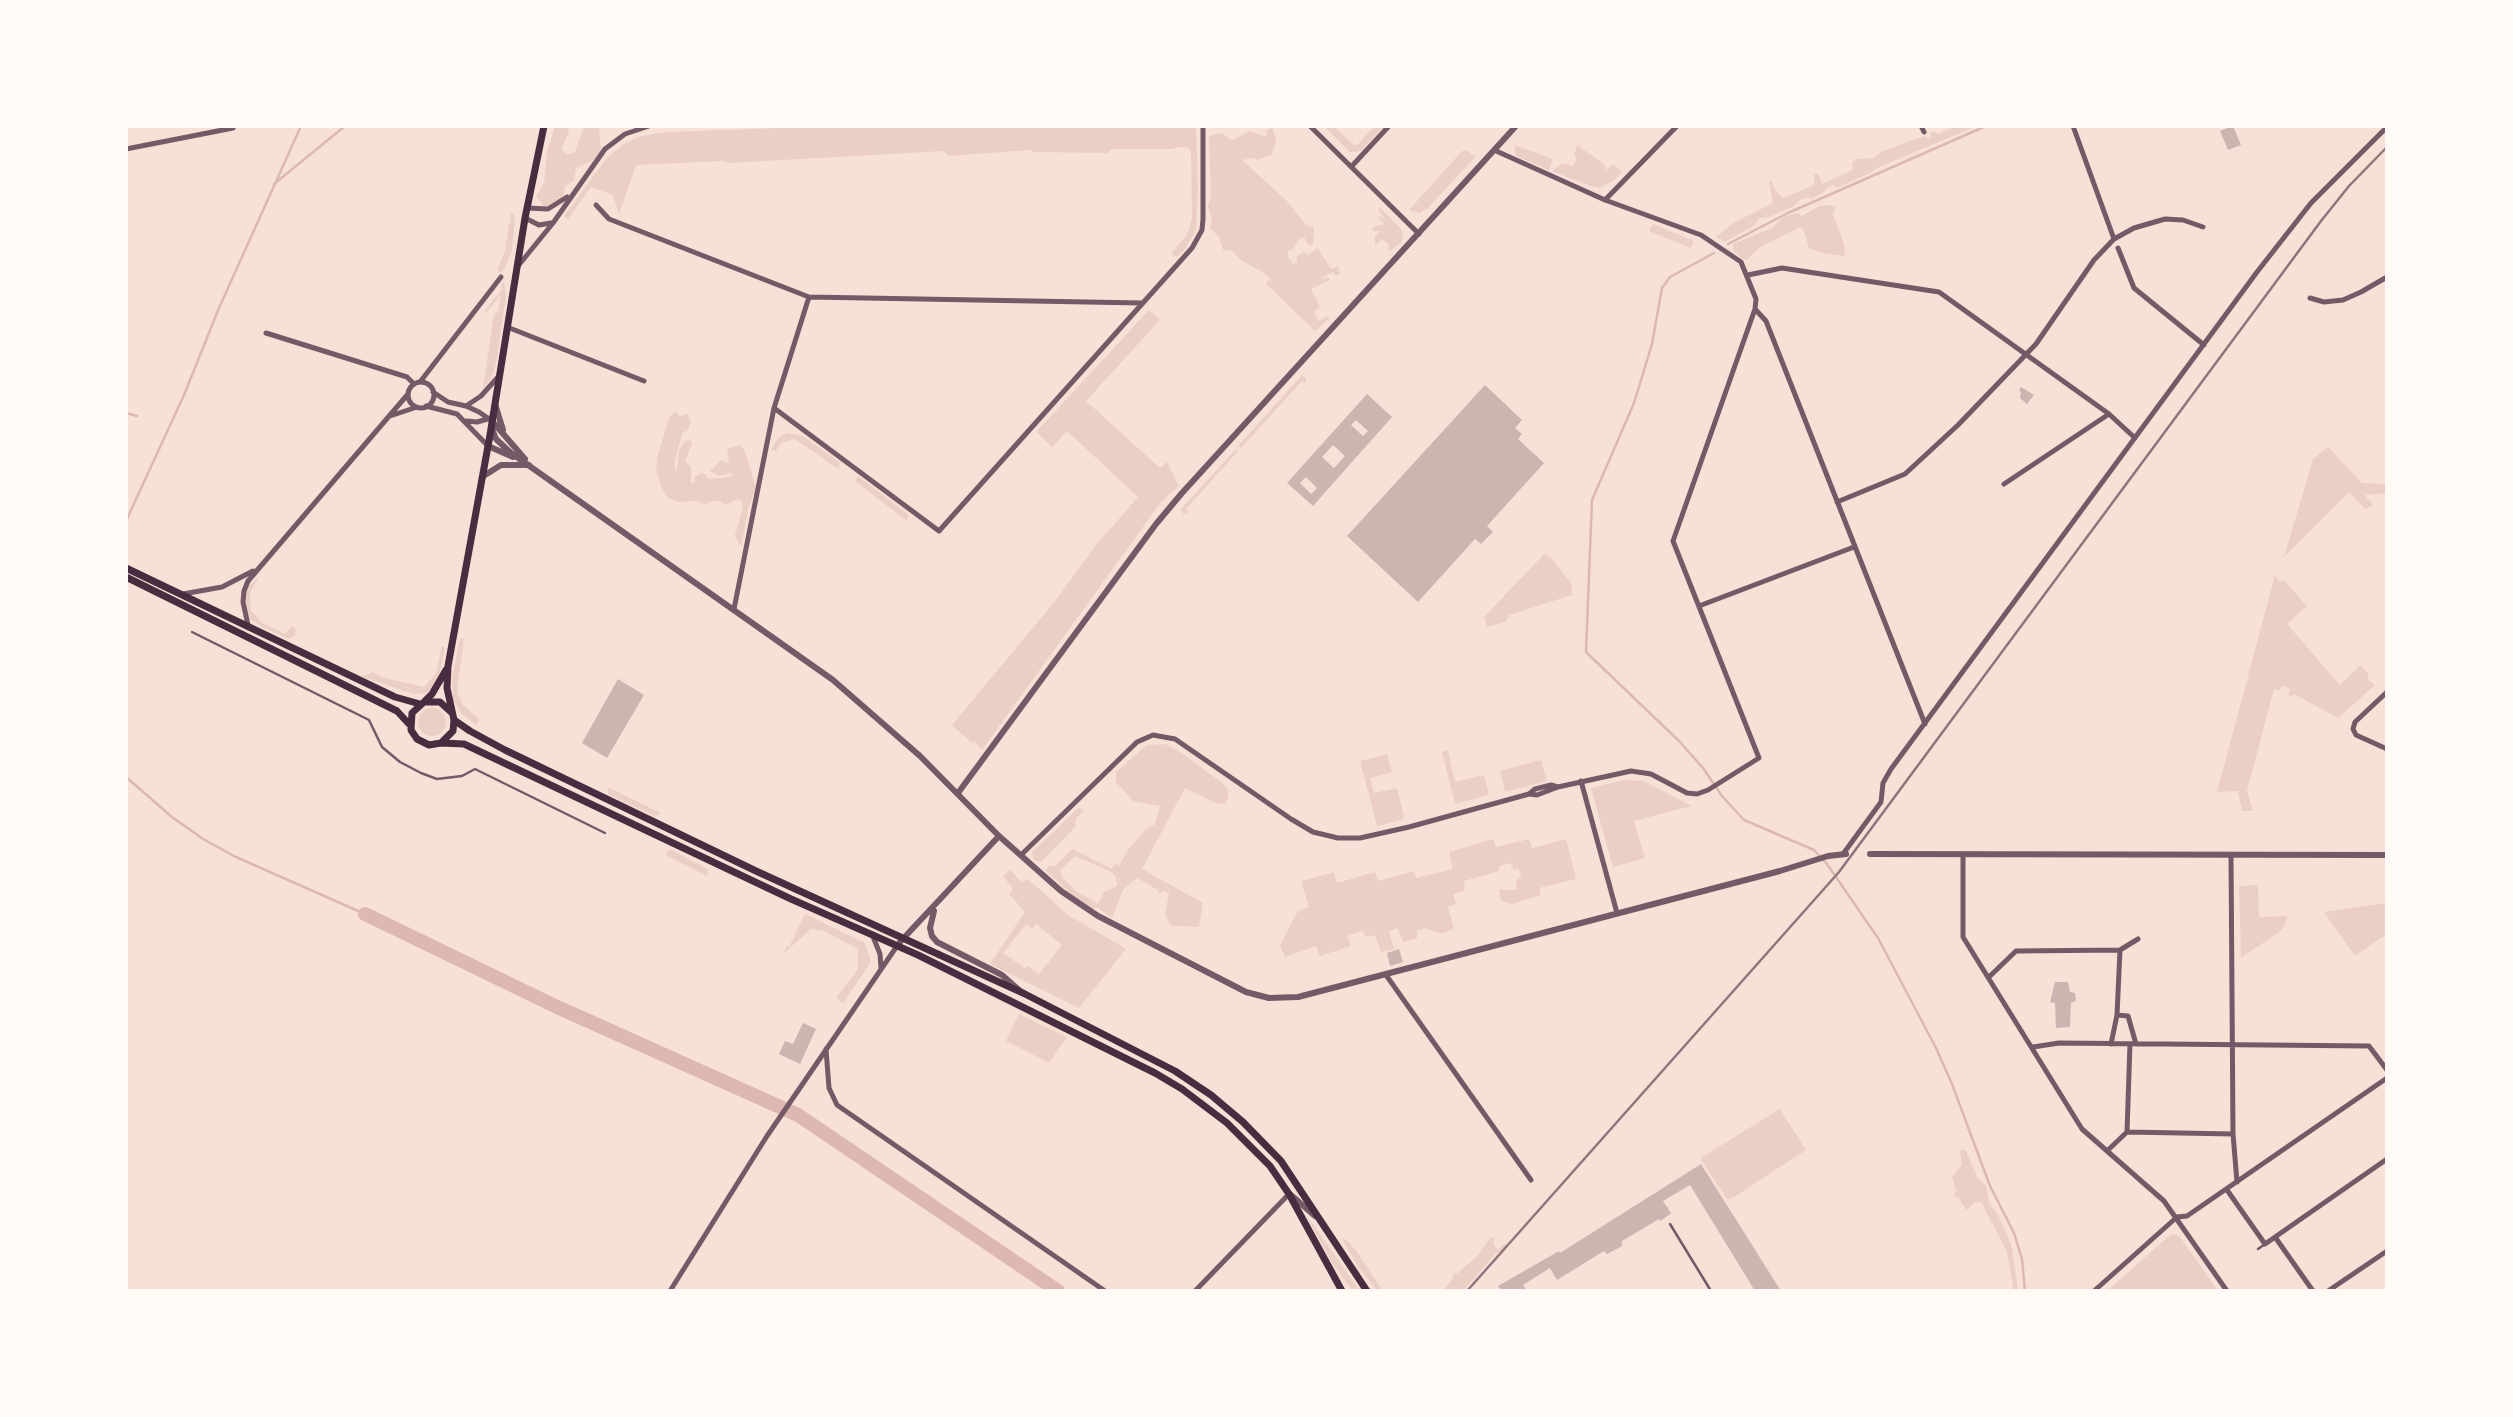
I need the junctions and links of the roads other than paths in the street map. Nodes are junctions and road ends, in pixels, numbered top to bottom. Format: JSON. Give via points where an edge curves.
{"nodes":[{"id":1,"x":544,"y":126,"type":"edge"},
{"id":2,"x":649,"y":126,"type":"edge"},
{"id":3,"x":1202,"y":126,"type":"edge"},
{"id":4,"x":1389,"y":126,"type":"edge"},
{"id":5,"x":1516,"y":126,"type":"edge"},
{"id":6,"x":1677,"y":126,"type":"edge"},
{"id":7,"x":2073,"y":126,"type":"edge"},
{"id":8,"x":1310,"y":127,"type":"edge"},
{"id":9,"x":233,"y":128,"type":"dead end"},
{"id":10,"x":2387,"y":128,"type":"edge"},
{"id":11,"x":126,"y":149,"type":"edge"},
{"id":12,"x":1494,"y":150,"type":"junction"},
{"id":13,"x":1351,"y":167,"type":"junction"},
{"id":14,"x":572,"y":192,"type":"junction"},
{"id":15,"x":1605,"y":200,"type":"junction"},
{"id":16,"x":596,"y":205,"type":"dead end"},
{"id":17,"x":527,"y":208,"type":"junction"},
{"id":18,"x":525,"y":218,"type":"junction"},
{"id":19,"x":553,"y":223,"type":"junction"},
{"id":20,"x":2203,"y":227,"type":"dead end"},
{"id":21,"x":1419,"y":234,"type":"junction"},
{"id":22,"x":2114,"y":239,"type":"junction"},
{"id":23,"x":2118,"y":248,"type":"dead end"},
{"id":24,"x":517,"y":268,"type":"junction"},
{"id":25,"x":1748,"y":275,"type":"junction"},
{"id":26,"x":500,"y":277,"type":"dead end"},
{"id":27,"x":2387,"y":277,"type":"edge"},
{"id":28,"x":809,"y":297,"type":"junction"},
{"id":29,"x":2309,"y":298,"type":"dead end"},
{"id":30,"x":1142,"y":303,"type":"junction"},
{"id":31,"x":1755,"y":309,"type":"junction"},
{"id":32,"x":507,"y":327,"type":"junction"},
{"id":33,"x":266,"y":333,"type":"dead end"},
{"id":34,"x":2204,"y":345,"type":"junction"},
{"id":35,"x":2026,"y":353,"type":"junction"},
{"id":36,"x":499,"y":374,"type":"junction"},
{"id":37,"x":644,"y":381,"type":"dead end"},
{"id":38,"x":417,"y":383,"type":"junction"},
{"id":39,"x":433,"y":392,"type":"junction"},
{"id":40,"x":408,"y":394,"type":"junction"},
{"id":41,"x":495,"y":401,"type":"junction"},
{"id":42,"x":466,"y":405,"type":"junction"},
{"id":43,"x":426,"y":406,"type":"junction"},
{"id":44,"x":417,"y":407,"type":"junction"},
{"id":45,"x":774,"y":408,"type":"junction"},
{"id":46,"x":2109,"y":414,"type":"junction"},
{"id":47,"x":388,"y":418,"type":"junction"},
{"id":48,"x":464,"y":420,"type":"junction"},
{"id":49,"x":491,"y":421,"type":"junction"},
{"id":50,"x":505,"y":436,"type":"junction"},
{"id":51,"x":2135,"y":438,"type":"junction"},
{"id":52,"x":488,"y":446,"type":"junction"},
{"id":53,"x":530,"y":466,"type":"junction"},
{"id":54,"x":482,"y":477,"type":"junction"},
{"id":55,"x":2004,"y":484,"type":"dead end"},
{"id":56,"x":1837,"y":502,"type":"junction"},
{"id":57,"x":1854,"y":547,"type":"junction"},
{"id":58,"x":258,"y":567,"type":"junction"},
{"id":59,"x":127,"y":571,"type":"edge"},
{"id":60,"x":180,"y":598,"type":"junction"},
{"id":61,"x":1699,"y":606,"type":"junction"},
{"id":62,"x":734,"y":609,"type":"junction"},
{"id":63,"x":248,"y":625,"type":"junction"},
{"id":64,"x":192,"y":632,"type":"dead end"},
{"id":65,"x":448,"y":666,"type":"junction"},
{"id":66,"x":2387,"y":692,"type":"edge"},
{"id":67,"x":422,"y":703,"type":"junction"},
{"id":68,"x":453,"y":716,"type":"junction"},
{"id":69,"x":1925,"y":724,"type":"junction"},
{"id":70,"x":410,"y":725,"type":"junction"},
{"id":71,"x":441,"y":743,"type":"junction"},
{"id":72,"x":2387,"y":749,"type":"edge"},
{"id":73,"x":1581,"y":781,"type":"junction"},
{"id":74,"x":958,"y":793,"type":"junction"},
{"id":75,"x":606,"y":833,"type":"dead end"},
{"id":76,"x":999,"y":836,"type":"junction"},
{"id":77,"x":1845,"y":854,"type":"joint"},
{"id":78,"x":1870,"y":854,"type":"dead end"},
{"id":79,"x":1021,"y":855,"type":"junction"},
{"id":80,"x":1964,"y":855,"type":"junction"},
{"id":81,"x":2387,"y":855,"type":"edge"},
{"id":82,"x":2231,"y":856,"type":"junction"},
{"id":83,"x":936,"y":906,"type":"junction"},
{"id":84,"x":1617,"y":914,"type":"junction"},
{"id":85,"x":872,"y":934,"type":"junction"},
{"id":86,"x":904,"y":938,"type":"junction"},
{"id":87,"x":2138,"y":939,"type":"dead end"},
{"id":88,"x":897,"y":946,"type":"junction"},
{"id":89,"x":2120,"y":950,"type":"junction"},
{"id":90,"x":881,"y":968,"type":"junction"},
{"id":91,"x":1386,"y":975,"type":"junction"},
{"id":92,"x":1989,"y":977,"type":"junction"},
{"id":93,"x":1023,"y":993,"type":"junction"},
{"id":94,"x":2117,"y":1015,"type":"junction"},
{"id":95,"x":2111,"y":1044,"type":"junction"},
{"id":96,"x":2133,"y":1044,"type":"junction"},
{"id":97,"x":2233,"y":1046,"type":"junction"},
{"id":98,"x":2033,"y":1047,"type":"junction"},
{"id":99,"x":826,"y":1049,"type":"junction"},
{"id":100,"x":2387,"y":1070,"type":"edge"},
{"id":101,"x":2387,"y":1078,"type":"edge"},
{"id":102,"x":2127,"y":1132,"type":"junction"},
{"id":103,"x":2233,"y":1134,"type":"junction"},
{"id":104,"x":2107,"y":1150,"type":"junction"},
{"id":105,"x":2387,"y":1159,"type":"edge"},
{"id":106,"x":1531,"y":1180,"type":"dead end"},
{"id":107,"x":2237,"y":1182,"type":"junction"},
{"id":108,"x":2227,"y":1189,"type":"junction"},
{"id":109,"x":1289,"y":1194,"type":"junction"},
{"id":110,"x":2177,"y":1217,"type":"junction"},
{"id":111,"x":1319,"y":1219,"type":"junction"},
{"id":112,"x":1670,"y":1224,"type":"dead end"},
{"id":113,"x":2275,"y":1237,"type":"junction"},
{"id":114,"x":2265,"y":1244,"type":"junction"},
{"id":115,"x":2258,"y":1249,"type":"dead end"},
{"id":116,"x":2387,"y":1251,"type":"edge"},
{"id":117,"x":670,"y":1291,"type":"edge"},
{"id":118,"x":1105,"y":1291,"type":"edge"},
{"id":119,"x":1195,"y":1291,"type":"edge"},
{"id":120,"x":1342,"y":1291,"type":"edge"},
{"id":121,"x":1367,"y":1291,"type":"edge"},
{"id":122,"x":1711,"y":1291,"type":"edge"},
{"id":123,"x":2094,"y":1291,"type":"edge"},
{"id":124,"x":2227,"y":1291,"type":"edge"},
{"id":125,"x":2313,"y":1291,"type":"edge"},
{"id":126,"x":2328,"y":1291,"type":"edge"}],
"edges":[{"from":1,"to":17,"type":"main road"},
{"from":2,"to":14,"type":"street","via":[[609,145]]},
{"from":3,"to":30,"type":"street","via":[[1202,230],[1185,258]]},
{"from":4,"to":13,"type":"street"},
{"from":5,"to":12,"type":"street"},
{"from":6,"to":15,"type":"street"},
{"from":7,"to":22,"type":"street"},
{"from":8,"to":13,"type":"street"},
{"from":9,"to":11,"type":"street"},
{"from":10,"to":34,"type":"street","via":[[2311,203]]},
{"from":12,"to":15,"type":"street"},
{"from":12,"to":21,"type":"street"},
{"from":13,"to":21,"type":"street"},
{"from":14,"to":17,"type":"street","via":[[548,209]]},
{"from":14,"to":19,"type":"street"},
{"from":15,"to":25,"type":"street","via":[[1709,240],[1741,262]]},
{"from":16,"to":28,"type":"street","via":[[609,219]]},
{"from":17,"to":18,"type":"main road"},
{"from":18,"to":19,"type":"street","via":[[540,225]]},
{"from":18,"to":24,"type":"main road"},
{"from":19,"to":24,"type":"street"},
{"from":20,"to":22,"type":"street","via":[[2165,219]]},
{"from":21,"to":74,"type":"street","via":[[1156,524]]},
{"from":22,"to":35,"type":"street","via":[[2099,252]]},
{"from":23,"to":34,"type":"street","via":[[2133,288]]},
{"from":24,"to":32,"type":"main road"},
{"from":25,"to":31,"type":"street"},
{"from":25,"to":35,"type":"street","via":[[1782,268],[1939,292]]},
{"from":26,"to":38,"type":"street"},
{"from":27,"to":29,"type":"street","via":[[2343,300]]},
{"from":28,"to":30,"type":"street"},
{"from":28,"to":45,"type":"street"},
{"from":30,"to":45,"type":"street","via":[[939,531]]},
{"from":31,"to":56,"type":"street","via":[[1766,321]]},
{"from":31,"to":61,"type":"street","via":[[1672,541]]},
{"from":32,"to":36,"type":"main road"},
{"from":32,"to":37,"type":"street"},
{"from":33,"to":38,"type":"street"},
{"from":34,"to":51,"type":"street"},
{"from":35,"to":46,"type":"street"},
{"from":35,"to":56,"type":"street","via":[[1905,474]]},
{"from":36,"to":41,"type":"main road"},
{"from":36,"to":42,"type":"street"},
{"from":38,"to":39,"type":"street","via":[[428,385]]},
{"from":38,"to":40,"type":"street"},
{"from":39,"to":42,"type":"street","via":[[448,402]]},
{"from":39,"to":43,"type":"street"},
{"from":40,"to":44,"type":"street"},
{"from":40,"to":47,"type":"street"},
{"from":41,"to":49,"type":"main road"},
{"from":41,"to":50,"type":"street"},
{"from":42,"to":49,"type":"street"},
{"from":43,"to":44,"type":"street"},
{"from":43,"to":48,"type":"street"},
{"from":44,"to":47,"type":"street"},
{"from":45,"to":62,"type":"street"},
{"from":46,"to":51,"type":"street"},
{"from":46,"to":55,"type":"street"},
{"from":47,"to":58,"type":"street"},
{"from":48,"to":49,"type":"street"},
{"from":48,"to":52,"type":"street"},
{"from":49,"to":50,"type":"street"},
{"from":49,"to":52,"type":"main road"},
{"from":49,"to":53,"type":"street","via":[[500,443]]},
{"from":50,"to":53,"type":"street"},
{"from":51,"to":69,"type":"street"},
{"from":52,"to":53,"type":"street"},
{"from":52,"to":54,"type":"main road"},
{"from":53,"to":54,"type":"street","via":[[501,465]]},
{"from":53,"to":62,"type":"street"},
{"from":54,"to":65,"type":"main road"},
{"from":56,"to":57,"type":"street"},
{"from":57,"to":61,"type":"street"},
{"from":57,"to":69,"type":"street"},
{"from":58,"to":60,"type":"street","via":[[222,587]]},
{"from":58,"to":63,"type":"street","via":[[244,591]]},
{"from":59,"to":60,"type":"main road"},
{"from":60,"to":63,"type":"main road"},
{"from":60,"to":70,"type":"main road","via":[[397,711]]},
{"from":61,"to":73,"type":"street","via":[[1759,758],[1697,794],[1641,771]]},
{"from":62,"to":74,"type":"street","via":[[833,680]]},
{"from":63,"to":67,"type":"main road","via":[[395,697]]},
{"from":64,"to":75,"type":"lane","via":[[369,720],[382,747],[421,773],[437,779],[475,769]]},
{"from":65,"to":67,"type":"main road"},
{"from":65,"to":68,"type":"main road"},
{"from":66,"to":72,"type":"street","via":[[2353,729]]},
{"from":67,"to":68,"type":"main road","via":[[440,702]]},
{"from":67,"to":70,"type":"main road","via":[[412,713]]},
{"from":68,"to":71,"type":"main road","via":[[452,734]]},
{"from":68,"to":86,"type":"main road","via":[[493,744]]},
{"from":69,"to":77,"type":"street","via":[[1886,776],[1881,802]]},
{"from":70,"to":71,"type":"main road","via":[[423,743]]},
{"from":71,"to":85,"type":"main road","via":[[464,744]]},
{"from":73,"to":79,"type":"street","via":[[1535,789],[1367,837],[1338,838],[1313,832],[1291,819],[1175,739],[1153,735],[1137,742]]},
{"from":73,"to":84,"type":"street"},
{"from":74,"to":76,"type":"street"},
{"from":76,"to":79,"type":"street"},
{"from":76,"to":83,"type":"street"},
{"from":77,"to":84,"type":"street"},
{"from":78,"to":80,"type":"street"},
{"from":79,"to":91,"type":"street","via":[[1098,916],[1246,992],[1269,998],[1298,997]]},
{"from":80,"to":82,"type":"street"},
{"from":80,"to":92,"type":"street","via":[[1963,937]]},
{"from":81,"to":82,"type":"street"},
{"from":82,"to":97,"type":"street"},
{"from":83,"to":86,"type":"street"},
{"from":83,"to":93,"type":"street","via":[[930,928],[937,942],[1002,975]]},
{"from":84,"to":91,"type":"street"},
{"from":85,"to":88,"type":"main road"},
{"from":85,"to":90,"type":"street"},
{"from":86,"to":88,"type":"street"},
{"from":86,"to":93,"type":"main road"},
{"from":87,"to":89,"type":"street"},
{"from":88,"to":90,"type":"street"},
{"from":88,"to":109,"type":"main road","via":[[1182,1089],[1240,1134]]},
{"from":89,"to":92,"type":"street","via":[[2016,951]]},
{"from":89,"to":94,"type":"street"},
{"from":90,"to":99,"type":"street"},
{"from":91,"to":106,"type":"street"},
{"from":92,"to":98,"type":"street"},
{"from":93,"to":111,"type":"main road","via":[[1153,1059],[1211,1096],[1282,1161]]},
{"from":94,"to":95,"type":"street"},
{"from":94,"to":96,"type":"street","via":[[2128,1016]]},
{"from":95,"to":96,"type":"street"},
{"from":95,"to":98,"type":"street"},
{"from":96,"to":97,"type":"street"},
{"from":96,"to":102,"type":"street"},
{"from":97,"to":100,"type":"street","via":[[2369,1046]]},
{"from":97,"to":103,"type":"street"},
{"from":98,"to":104,"type":"street","via":[[2082,1129]]},
{"from":99,"to":117,"type":"street"},
{"from":99,"to":118,"type":"street","via":[[830,1088],[838,1105]]},
{"from":101,"to":107,"type":"street"},
{"from":102,"to":103,"type":"street"},
{"from":102,"to":104,"type":"street"},
{"from":103,"to":107,"type":"street"},
{"from":104,"to":110,"type":"street"},
{"from":105,"to":113,"type":"street"},
{"from":107,"to":108,"type":"street"},
{"from":108,"to":110,"type":"street","via":[[2188,1216]]},
{"from":108,"to":114,"type":"street"},
{"from":109,"to":111,"type":"street"},
{"from":109,"to":119,"type":"street"},
{"from":109,"to":120,"type":"main road"},
{"from":110,"to":123,"type":"street"},
{"from":110,"to":124,"type":"street"},
{"from":111,"to":121,"type":"main road"},
{"from":112,"to":122,"type":"lane"},
{"from":113,"to":114,"type":"street"},
{"from":113,"to":125,"type":"street"},
{"from":114,"to":115,"type":"lane"},
{"from":116,"to":126,"type":"street"}]}
